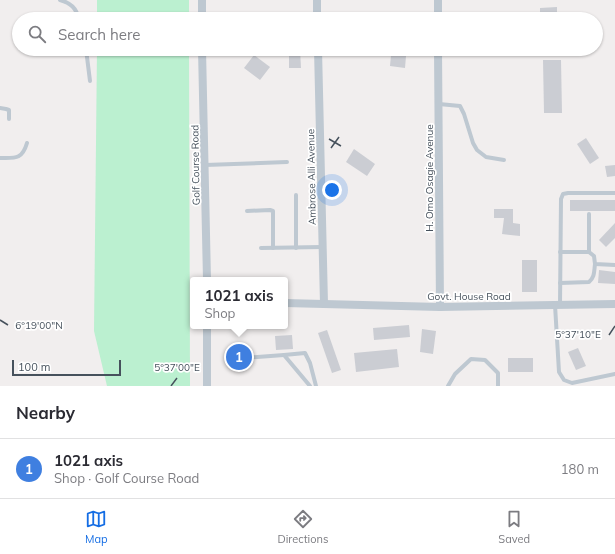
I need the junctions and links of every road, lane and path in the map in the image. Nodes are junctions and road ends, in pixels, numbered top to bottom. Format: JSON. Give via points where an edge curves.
{"nodes":[{"id":1,"x":60,"y":0,"type":"edge"},
{"id":2,"x":202,"y":0,"type":"edge"},
{"id":3,"x":317,"y":0,"type":"edge"},
{"id":4,"x":438,"y":0,"type":"edge"},
{"id":5,"x":77,"y":12,"type":"edge"},
{"id":6,"x":202,"y":12,"type":"edge"},
{"id":7,"x":317,"y":12,"type":"edge"},
{"id":8,"x":438,"y":12,"type":"edge"},
{"id":9,"x":87,"y":56,"type":"edge"},
{"id":10,"x":202,"y":56,"type":"edge"},
{"id":11,"x":318,"y":56,"type":"edge"},
{"id":12,"x":438,"y":56,"type":"edge"},
{"id":13,"x":90,"y":81,"type":"dead end"},
{"id":14,"x":439,"y":104,"type":"junction"},
{"id":15,"x":0,"y":108,"type":"edge"},
{"id":16,"x":9,"y":119,"type":"dead end"},
{"id":17,"x":27,"y":143,"type":"dead end"},
{"id":18,"x":0,"y":158,"type":"edge"},
{"id":19,"x":504,"y":160,"type":"dead end"},
{"id":20,"x":287,"y":162,"type":"dead end"},
{"id":21,"x":204,"y":164,"type":"junction"},
{"id":22,"x":615,"y":193,"type":"edge"},
{"id":23,"x":296,"y":195,"type":"dead end"},
{"id":24,"x":247,"y":211,"type":"dead end"},
{"id":25,"x":589,"y":214,"type":"dead end"},
{"id":26,"x":262,"y":248,"type":"dead end"},
{"id":27,"x":273,"y":248,"type":"junction"},
{"id":28,"x":296,"y":248,"type":"junction"},
{"id":29,"x":322,"y":248,"type":"junction"},
{"id":30,"x":560,"y":252,"type":"junction"},
{"id":31,"x":589,"y":252,"type":"junction"},
{"id":32,"x":595,"y":264,"type":"junction"},
{"id":33,"x":615,"y":265,"type":"edge"},
{"id":34,"x":207,"y":277,"type":"edge"},
{"id":35,"x":560,"y":282,"type":"junction"},
{"id":36,"x":288,"y":303,"type":"edge"},
{"id":37,"x":324,"y":304,"type":"junction"},
{"id":38,"x":615,"y":304,"type":"edge"},
{"id":39,"x":558,"y":305,"type":"junction"},
{"id":40,"x":440,"y":307,"type":"junction"},
{"id":41,"x":207,"y":329,"type":"edge"},
{"id":42,"x":284,"y":355,"type":"junction"},
{"id":43,"x":231,"y":359,"type":"dead end"},
{"id":44,"x":615,"y":374,"type":"edge"},
{"id":45,"x":207,"y":386,"type":"edge"},
{"id":46,"x":310,"y":386,"type":"edge"},
{"id":47,"x":316,"y":386,"type":"edge"},
{"id":48,"x":448,"y":386,"type":"edge"},
{"id":49,"x":498,"y":386,"type":"edge"}],
"edges":[{"from":1,"to":5,"type":"lane","via":[[74,6]]},
{"from":2,"to":6,"type":"street"},
{"from":3,"to":7,"type":"street"},
{"from":4,"to":8,"type":"street"},
{"from":9,"to":13,"type":"lane"},
{"from":10,"to":21,"type":"street","name":"Golf Course Road"},
{"from":11,"to":29,"type":"street","name":"Ambrose Alli Avenue"},
{"from":12,"to":14,"type":"street","name":"H. Omo Osagie Avenue"},
{"from":14,"to":19,"type":"lane","via":[[460,106],[477,150],[486,157]]},
{"from":14,"to":40,"type":"street","name":"H. Omo Osagie Avenue"},
{"from":15,"to":16,"type":"lane","via":[[9,110]]},
{"from":17,"to":18,"type":"lane","via":[[20,156]]},
{"from":20,"to":21,"type":"lane"},
{"from":21,"to":34,"type":"street","name":"Golf Course Road"},
{"from":22,"to":30,"type":"lane","via":[[563,194]]},
{"from":23,"to":28,"type":"lane"},
{"from":24,"to":27,"type":"lane","via":[[273,211]]},
{"from":25,"to":31,"type":"lane"},
{"from":26,"to":27,"type":"lane"},
{"from":27,"to":28,"type":"lane"},
{"from":28,"to":29,"type":"lane"},
{"from":29,"to":37,"type":"street","name":"Ambrose Alli Avenue"},
{"from":30,"to":31,"type":"lane"},
{"from":30,"to":35,"type":"lane"},
{"from":31,"to":32,"type":"lane","via":[[594,256]]},
{"from":32,"to":33,"type":"lane"},
{"from":32,"to":35,"type":"lane","via":[[593,279],[589,282]]},
{"from":35,"to":39,"type":"lane"},
{"from":36,"to":37,"type":"street","name":"Govt. House Road"},
{"from":37,"to":40,"type":"street","name":"Govt. House Road"},
{"from":38,"to":39,"type":"street","name":"Govt. House Road"},
{"from":39,"to":40,"type":"street","name":"Govt. House Road"},
{"from":39,"to":44,"type":"lane","via":[[558,372],[564,380],[572,383]]},
{"from":41,"to":45,"type":"street"},
{"from":42,"to":43,"type":"lane"},
{"from":42,"to":46,"type":"lane"},
{"from":42,"to":47,"type":"lane","via":[[305,353]]},
{"from":48,"to":49,"type":"lane","via":[[455,374],[471,359],[485,360],[498,373]]}]}
